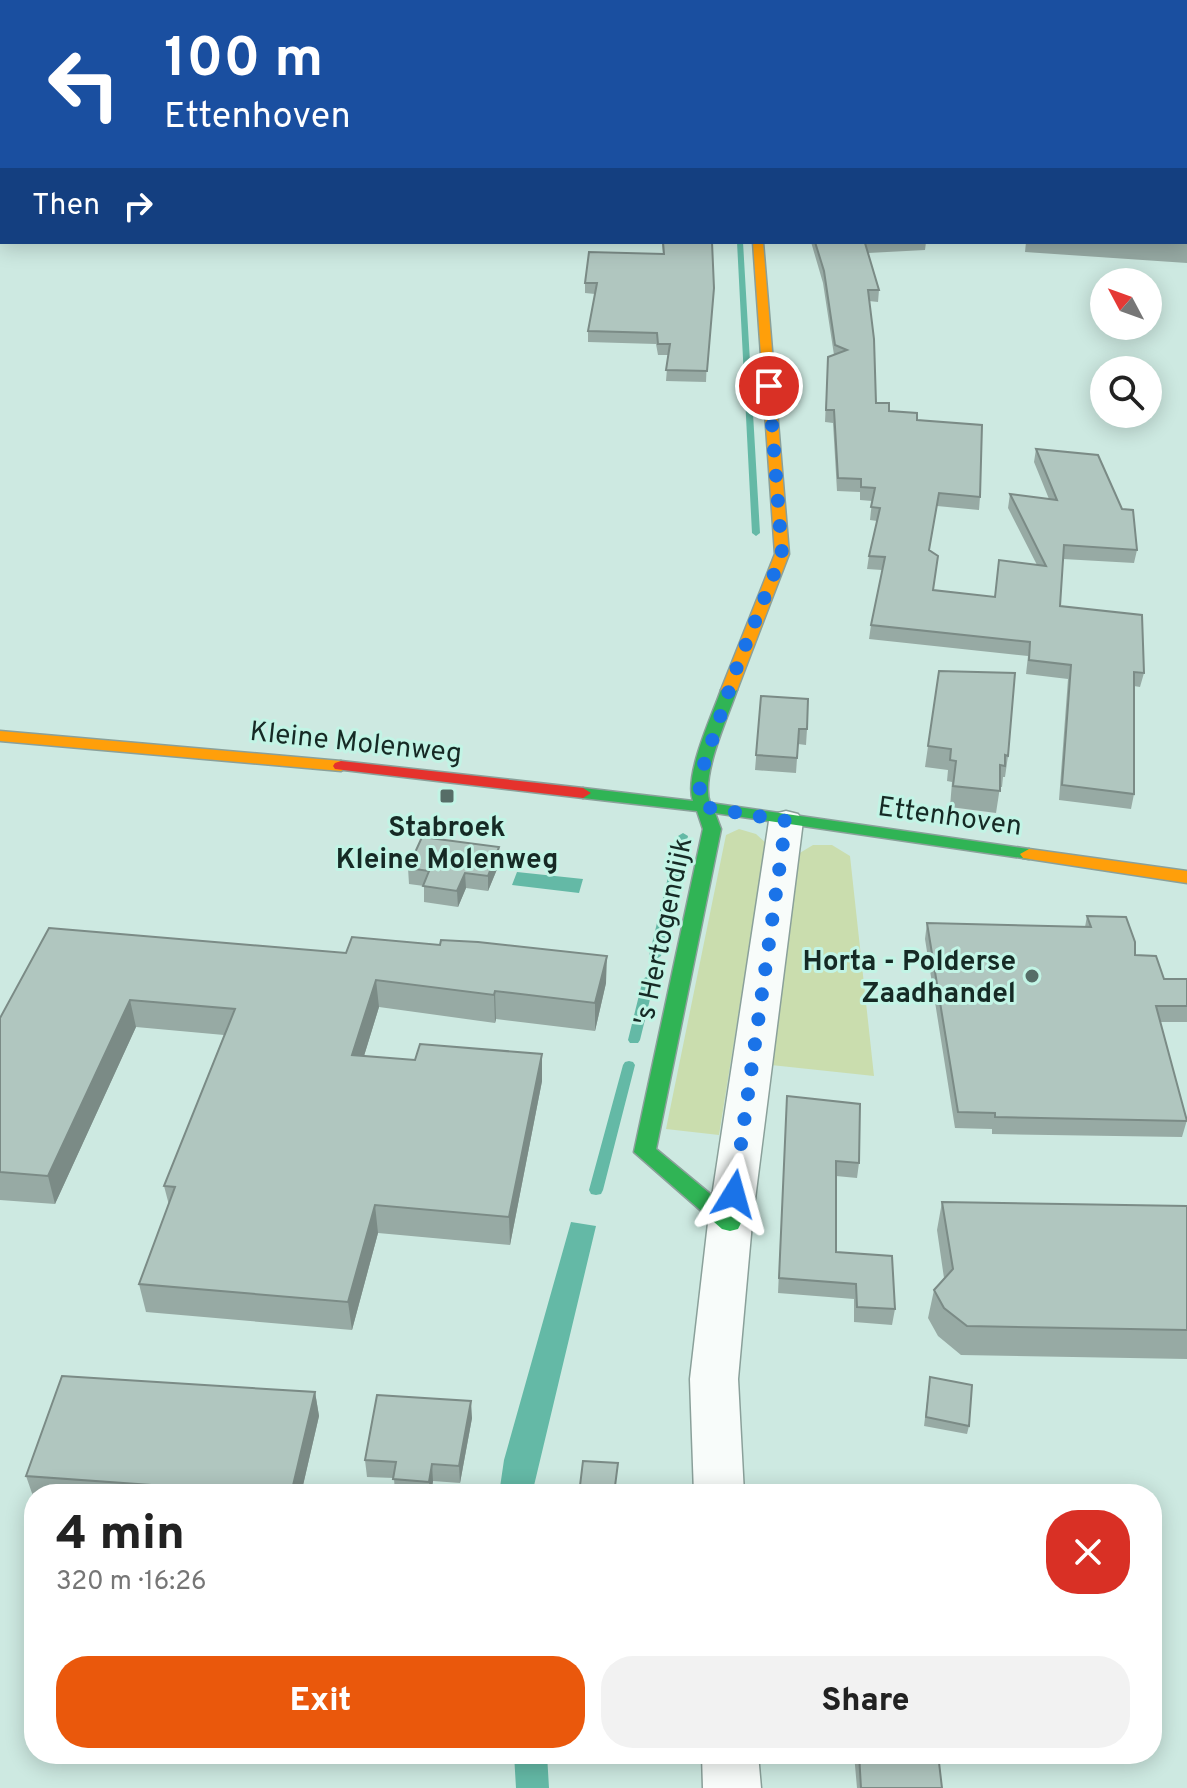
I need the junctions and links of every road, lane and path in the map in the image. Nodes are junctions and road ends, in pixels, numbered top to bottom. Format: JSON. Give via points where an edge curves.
{"nodes":[{"id":1,"x":758,"y":244,"type":"edge"},
{"id":2,"x":0,"y":736,"type":"edge"},
{"id":3,"x":705,"y":807,"type":"junction"},
{"id":4,"x":786,"y":821,"type":"junction"},
{"id":5,"x":1187,"y":877,"type":"edge"},
{"id":6,"x":730,"y":1223,"type":"junction"},
{"id":7,"x":719,"y":1484,"type":"edge"},
{"id":8,"x":731,"y":1764,"type":"edge"},
{"id":9,"x":732,"y":1788,"type":"edge"}],
"edges":[{"from":1,"to":3,"type":"street","name":"'s Hertogendijk","via":[[782,554],[702,770],[699,795]]},
{"from":2,"to":3,"type":"street","name":"Kleine Molenweg","via":[[310,763]]},
{"from":3,"to":4,"type":"street","name":"Ettenhoven"},
{"from":3,"to":6,"type":"street","name":"'s Hertogendijk","via":[[712,829],[645,1152]]},
{"from":4,"to":5,"type":"street","name":"Ettenhoven"},
{"from":4,"to":6,"type":"street"},
{"from":6,"to":7,"type":"street","via":[[714,1379]]},
{"from":8,"to":9,"type":"street"}]}
